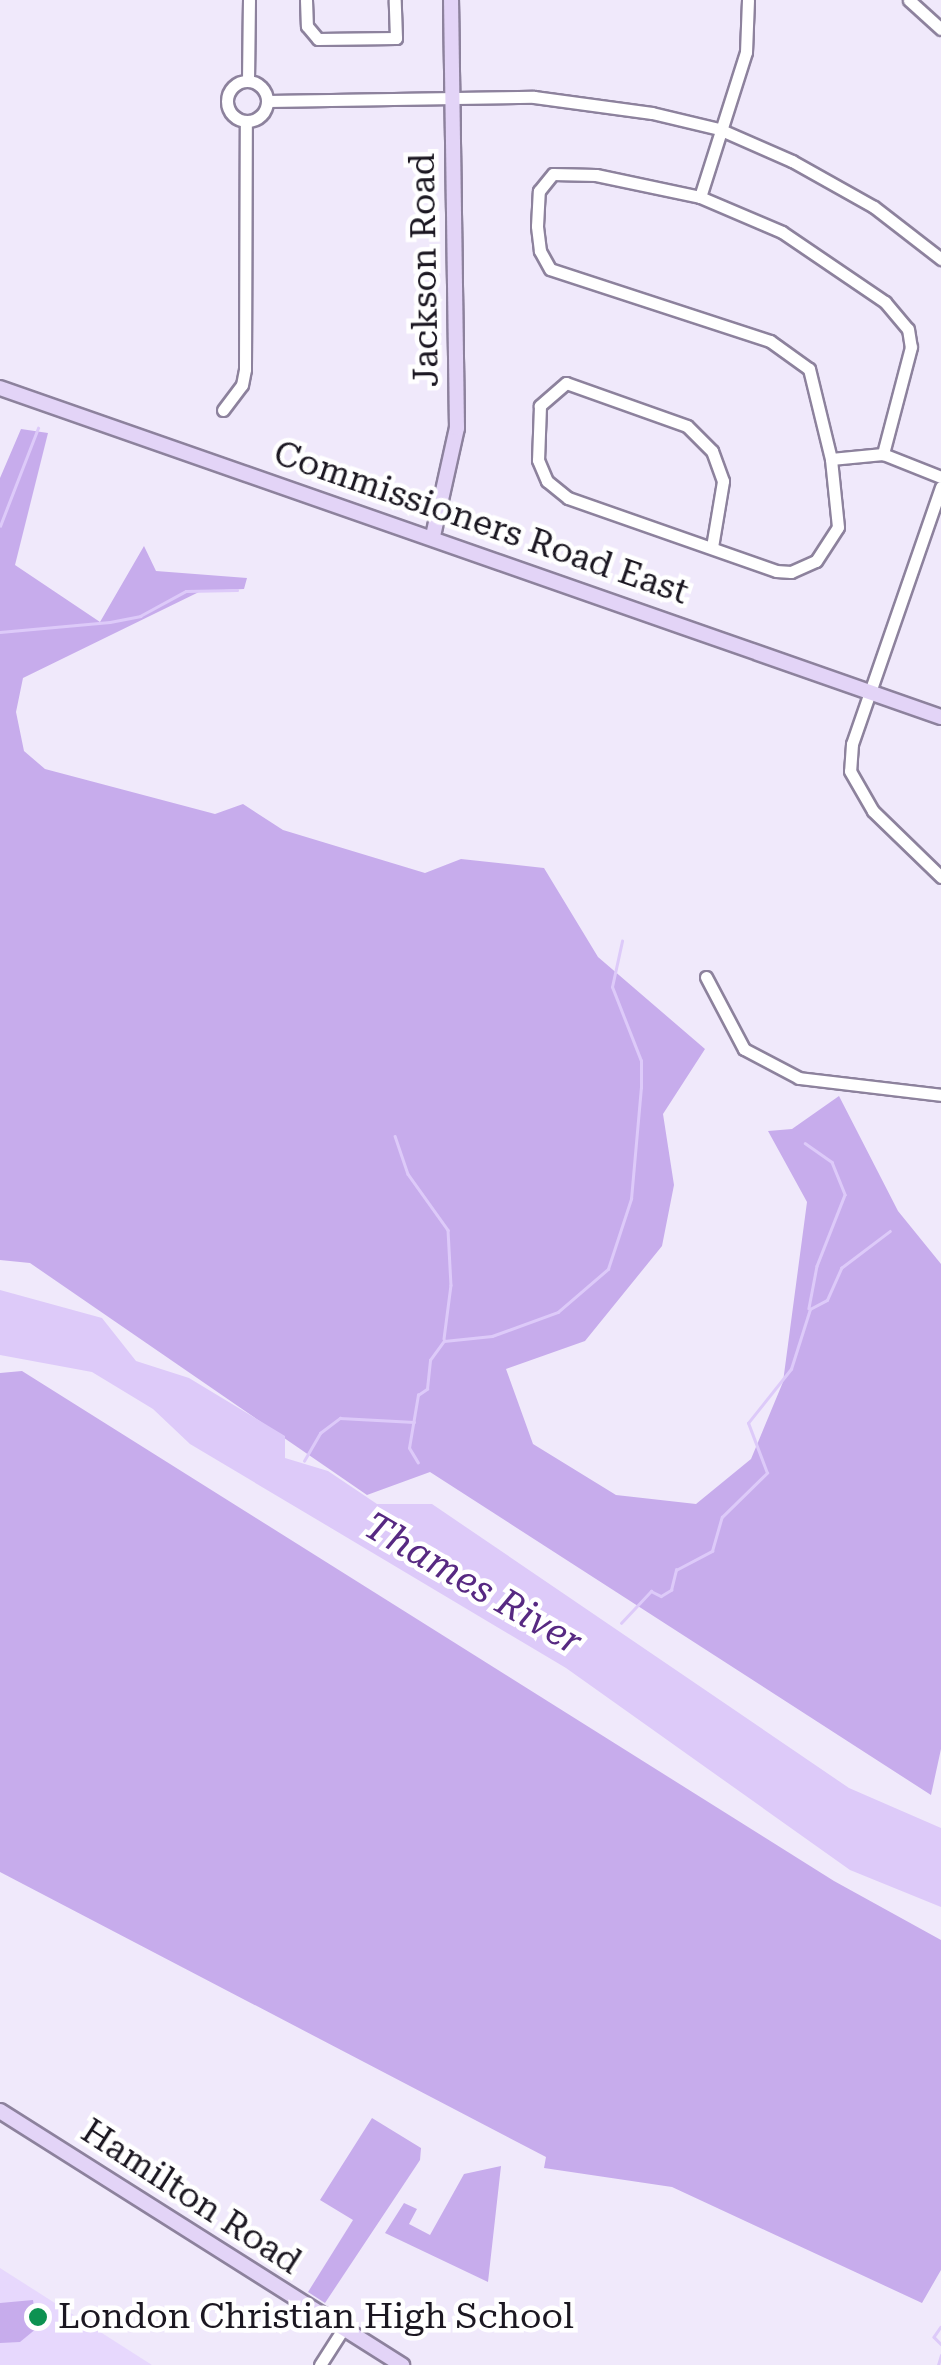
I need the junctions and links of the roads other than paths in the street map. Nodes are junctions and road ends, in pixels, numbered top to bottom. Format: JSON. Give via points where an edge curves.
{"nodes":[{"id":1,"x":250,"y":0,"type":"edge"},
{"id":2,"x":306,"y":0,"type":"edge"},
{"id":3,"x":395,"y":0,"type":"edge"},
{"id":4,"x":451,"y":0,"type":"edge"},
{"id":5,"x":748,"y":0,"type":"edge"},
{"id":6,"x":909,"y":0,"type":"edge"},
{"id":7,"x":941,"y":29,"type":"edge"},
{"id":8,"x":248,"y":81,"type":"junction"},
{"id":9,"x":452,"y":98,"type":"junction"},
{"id":10,"x":268,"y":100,"type":"junction"},
{"id":11,"x":246,"y":121,"type":"junction"},
{"id":12,"x":719,"y":130,"type":"junction"},
{"id":13,"x":700,"y":197,"type":"junction"},
{"id":14,"x":941,"y":259,"type":"edge"},
{"id":15,"x":0,"y":388,"type":"edge"},
{"id":16,"x":224,"y":410,"type":"dead end"},
{"id":17,"x":884,"y":454,"type":"junction"},
{"id":18,"x":831,"y":459,"type":"junction"},
{"id":19,"x":941,"y":477,"type":"edge"},
{"id":20,"x":941,"y":487,"type":"edge"},
{"id":21,"x":433,"y":536,"type":"junction"},
{"id":22,"x":712,"y":547,"type":"junction"},
{"id":23,"x":871,"y":692,"type":"junction"},
{"id":24,"x":941,"y":717,"type":"edge"},
{"id":25,"x":941,"y":877,"type":"edge"},
{"id":26,"x":706,"y":977,"type":"dead end"},
{"id":27,"x":941,"y":1096,"type":"edge"},
{"id":28,"x":0,"y":2111,"type":"edge"},
{"id":29,"x":343,"y":2329,"type":"junction"},
{"id":30,"x":320,"y":2365,"type":"edge"},
{"id":31,"x":402,"y":2365,"type":"edge"}],
"edges":[{"from":1,"to":8,"type":"street"},
{"from":2,"to":3,"type":"street","via":[[306,26],[318,40],[396,38]]},
{"from":4,"to":9,"type":"main road","name":"Jackson Road"},
{"from":5,"to":12,"type":"street","via":[[746,52]]},
{"from":6,"to":7,"type":"street"},
{"from":8,"to":10,"type":"street","via":[[260,85]]},
{"from":8,"to":11,"type":"street","via":[[234,86],[228,101],[232,113]]},
{"from":9,"to":10,"type":"street"},
{"from":9,"to":12,"type":"street","via":[[605,104]]},
{"from":9,"to":21,"type":"main road","name":"Jackson Road","via":[[458,428]]},
{"from":10,"to":11,"type":"street","via":[[261,115]]},
{"from":11,"to":16,"type":"street","via":[[244,369],[242,385]]},
{"from":12,"to":13,"type":"street"},
{"from":12,"to":14,"type":"street","via":[[874,208]]},
{"from":13,"to":17,"type":"street","via":[[782,232],[896,312],[911,348]]},
{"from":13,"to":18,"type":"street","via":[[560,172],[539,191],[543,260],[564,274],[633,291],[784,347],[809,369]]},
{"from":15,"to":21,"type":"main road","name":"Commissioners Road East"},
{"from":17,"to":18,"type":"street"},
{"from":17,"to":19,"type":"street"},
{"from":18,"to":22,"type":"street","via":[[838,526],[816,561],[776,571]]},
{"from":20,"to":23,"type":"street"},
{"from":21,"to":23,"type":"main road","name":"Commissioners Road East"},
{"from":22,"to":22,"type":"street","via":[[568,498],[547,481],[538,460],[540,406],[547,394],[566,383],[687,426],[712,451],[723,480]]},
{"from":23,"to":24,"type":"main road","name":"Commissioners Road East"},
{"from":23,"to":25,"type":"street","via":[[850,772],[873,811]]},
{"from":26,"to":27,"type":"street","via":[[744,1050],[799,1078]]},
{"from":28,"to":29,"type":"main road","name":"Hamilton Road"},
{"from":29,"to":30,"type":"street"},
{"from":29,"to":31,"type":"main road","name":"Hamilton Road"}]}
